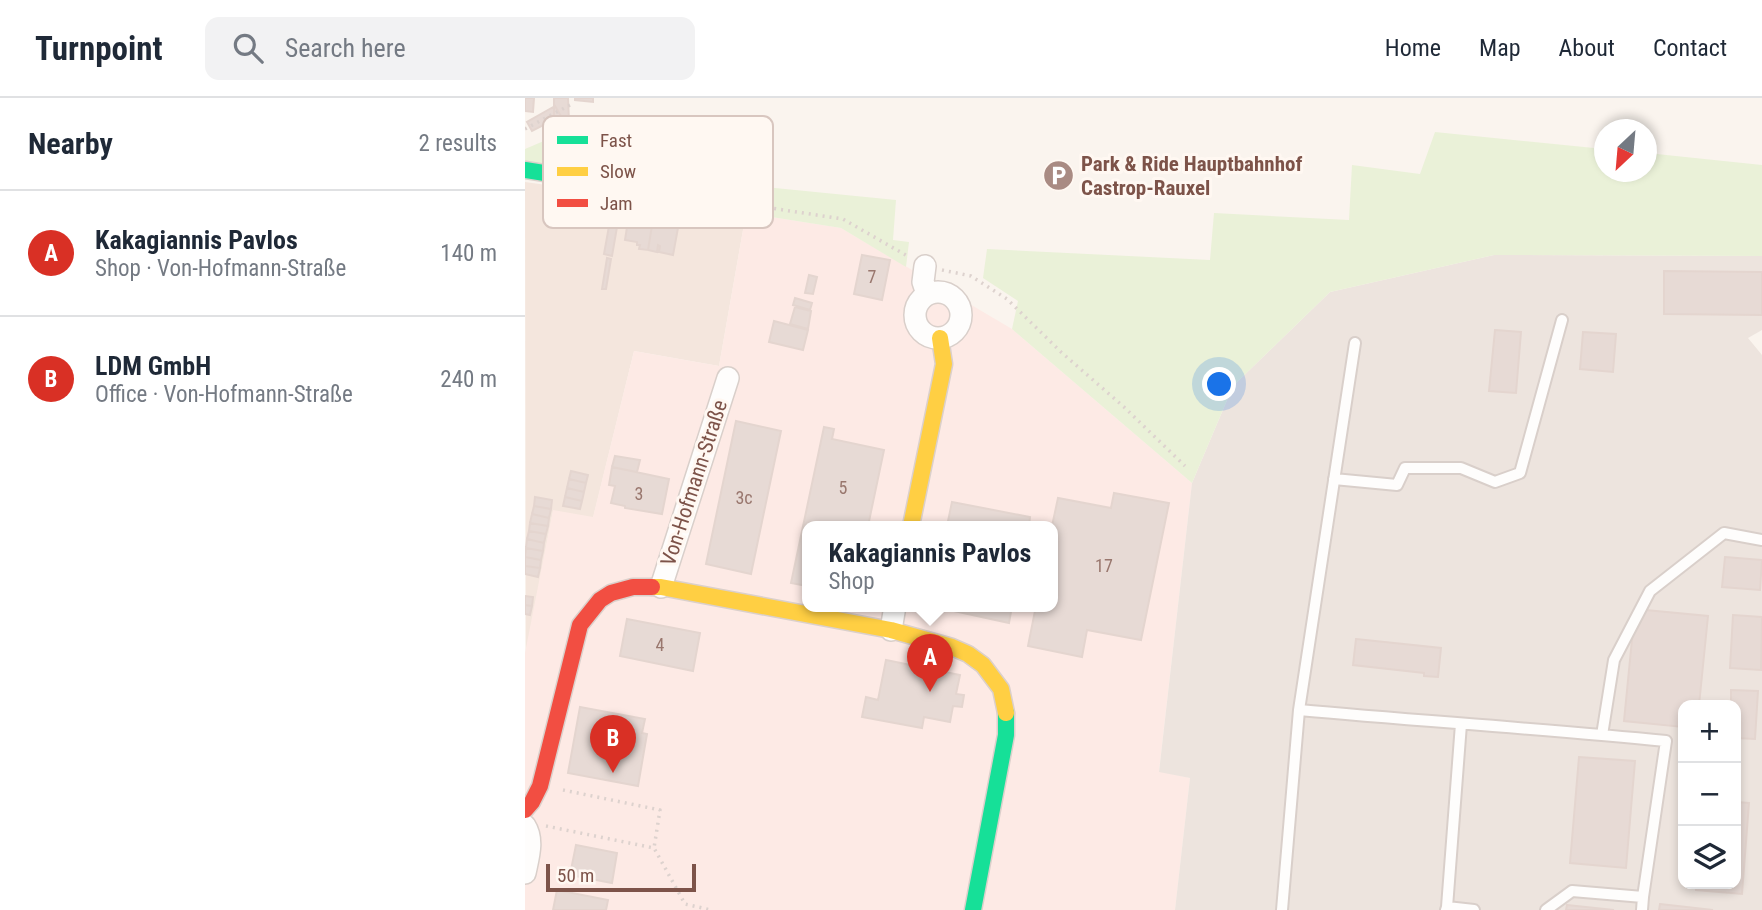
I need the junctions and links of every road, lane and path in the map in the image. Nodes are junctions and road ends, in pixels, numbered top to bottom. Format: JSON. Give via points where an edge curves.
{"nodes":[{"id":1,"x":574,"y":106,"type":"dead end"},
{"id":2,"x":549,"y":116,"type":"edge"},
{"id":3,"x":543,"y":119,"type":"edge"},
{"id":4,"x":525,"y":129,"type":"edge"},
{"id":5,"x":525,"y":170,"type":"edge"},
{"id":6,"x":543,"y":173,"type":"edge"},
{"id":7,"x":773,"y":209,"type":"edge"},
{"id":8,"x":925,"y":266,"type":"junction"},
{"id":9,"x":927,"y":294,"type":"junction"},
{"id":10,"x":1562,"y":320,"type":"dead end"},
{"id":11,"x":940,"y":338,"type":"junction"},
{"id":12,"x":1355,"y":343,"type":"dead end"},
{"id":13,"x":728,"y":379,"type":"dead end"},
{"id":14,"x":1185,"y":466,"type":"dead end"},
{"id":15,"x":1334,"y":480,"type":"junction"},
{"id":16,"x":912,"y":521,"type":"edge"},
{"id":17,"x":1762,"y":540,"type":"edge"},
{"id":18,"x":661,"y":587,"type":"junction"},
{"id":19,"x":894,"y":612,"type":"edge"},
{"id":20,"x":891,"y":630,"type":"junction"},
{"id":21,"x":1299,"y":710,"type":"junction"},
{"id":22,"x":1461,"y":724,"type":"junction"},
{"id":23,"x":1602,"y":735,"type":"junction"},
{"id":24,"x":540,"y":786,"type":"junction"},
{"id":25,"x":528,"y":820,"type":"edge"},
{"id":26,"x":654,"y":848,"type":"junction"},
{"id":27,"x":525,"y":873,"type":"edge"},
{"id":28,"x":1643,"y":897,"type":"junction"},
{"id":29,"x":1447,"y":909,"type":"edge"},
{"id":30,"x":711,"y":910,"type":"edge"},
{"id":31,"x":973,"y":910,"type":"edge"},
{"id":32,"x":1282,"y":910,"type":"edge"},
{"id":33,"x":1474,"y":910,"type":"edge"},
{"id":34,"x":1546,"y":910,"type":"edge"},
{"id":35,"x":1642,"y":910,"type":"edge"}],
"edges":[{"from":1,"to":2,"type":"path"},
{"from":3,"to":4,"type":"path"},
{"from":5,"to":6,"type":"street"},
{"from":7,"to":8,"type":"path","via":[[843,219]]},
{"from":8,"to":9,"type":"street"},
{"from":8,"to":14,"type":"path","via":[[971,276],[1007,299]]},
{"from":9,"to":11,"type":"street","via":[[916,306],[916,321],[925,334]]},
{"from":9,"to":11,"type":"street","via":[[942,292],[959,305],[958,326]]},
{"from":10,"to":15,"type":"lane","via":[[1520,473],[1495,482],[1461,468],[1405,468],[1397,485]]},
{"from":11,"to":16,"type":"street","via":[[944,364]]},
{"from":12,"to":15,"type":"lane"},
{"from":13,"to":18,"type":"street","name":"Von-Hofmann-Straße"},
{"from":15,"to":21,"type":"lane"},
{"from":17,"to":23,"type":"lane","via":[[1724,533],[1650,591],[1614,660]]},
{"from":18,"to":20,"type":"street","name":"Von-Hofmann-Straße"},
{"from":18,"to":24,"type":"street","name":"Von-Hofmann-Straße","via":[[611,593],[580,625]]},
{"from":19,"to":20,"type":"street"},
{"from":20,"to":31,"type":"street","name":"Von-Hofmann-Straße","via":[[968,654],[1001,689],[1006,735]]},
{"from":21,"to":22,"type":"lane"},
{"from":21,"to":32,"type":"lane"},
{"from":22,"to":23,"type":"lane"},
{"from":22,"to":29,"type":"lane"},
{"from":23,"to":28,"type":"lane","via":[[1666,741]]},
{"from":24,"to":25,"type":"street","name":"Von-Hofmann-Straße"},
{"from":24,"to":26,"type":"path","via":[[660,810]]},
{"from":25,"to":26,"type":"path"},
{"from":25,"to":27,"type":"street"},
{"from":26,"to":30,"type":"path","via":[[685,904]]},
{"from":28,"to":34,"type":"lane","via":[[1572,891]]},
{"from":28,"to":35,"type":"lane"},
{"from":29,"to":33,"type":"lane"}]}
